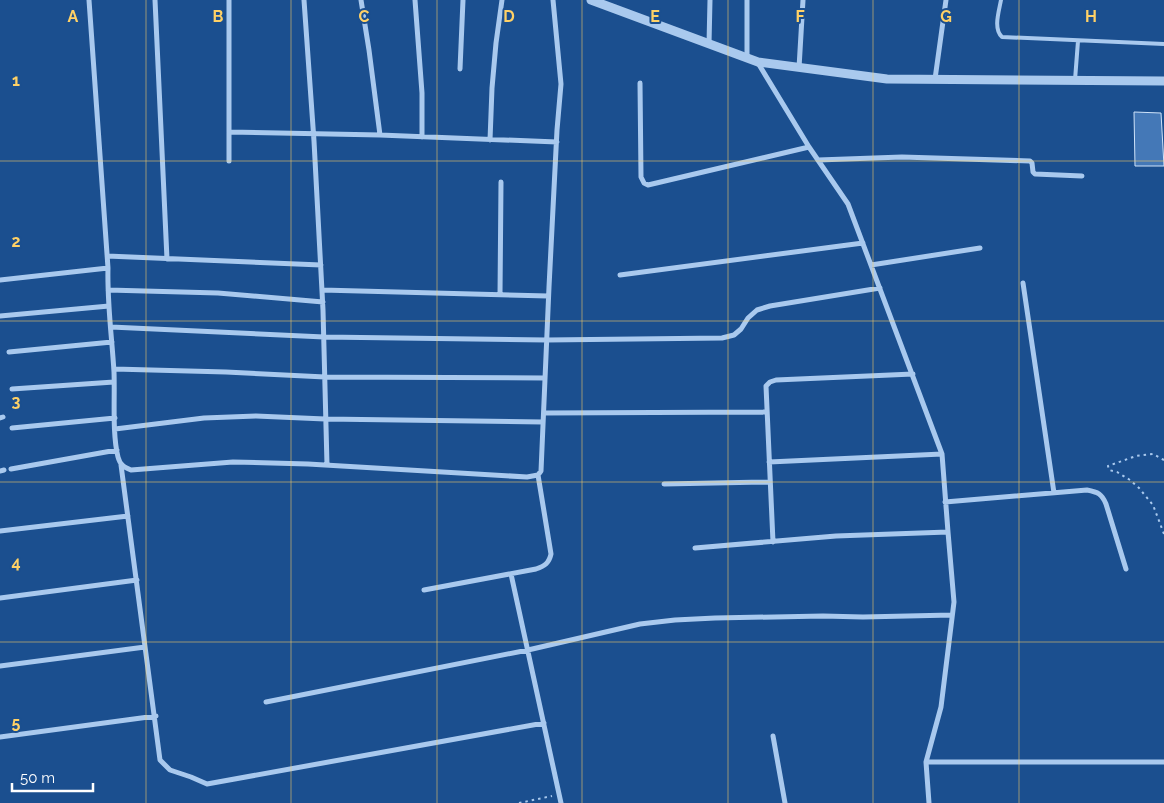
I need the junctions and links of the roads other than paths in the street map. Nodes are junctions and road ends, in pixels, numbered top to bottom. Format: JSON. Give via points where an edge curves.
{"nodes":[{"id":1,"x":89,"y":0,"type":"edge"},
{"id":2,"x":156,"y":0,"type":"edge"},
{"id":3,"x":229,"y":0,"type":"edge"},
{"id":4,"x":304,"y":0,"type":"edge"},
{"id":5,"x":361,"y":0,"type":"edge"},
{"id":6,"x":415,"y":0,"type":"edge"},
{"id":7,"x":464,"y":0,"type":"edge"},
{"id":8,"x":502,"y":0,"type":"edge"},
{"id":9,"x":553,"y":0,"type":"edge"},
{"id":10,"x":591,"y":0,"type":"edge"},
{"id":11,"x":710,"y":0,"type":"edge"},
{"id":12,"x":747,"y":0,"type":"edge"},
{"id":13,"x":802,"y":0,"type":"edge"},
{"id":14,"x":946,"y":0,"type":"edge"},
{"id":15,"x":1001,"y":0,"type":"edge"},
{"id":16,"x":1078,"y":41,"type":"junction"},
{"id":17,"x":709,"y":44,"type":"junction"},
{"id":18,"x":1164,"y":44,"type":"edge"},
{"id":19,"x":746,"y":58,"type":"junction"},
{"id":20,"x":758,"y":62,"type":"junction"},
{"id":21,"x":799,"y":68,"type":"junction"},
{"id":22,"x":460,"y":69,"type":"dead end"},
{"id":23,"x":934,"y":79,"type":"junction"},
{"id":24,"x":1075,"y":80,"type":"junction"},
{"id":25,"x":1164,"y":81,"type":"edge"},
{"id":26,"x":640,"y":83,"type":"dead end"},
{"id":27,"x":229,"y":132,"type":"junction"},
{"id":28,"x":313,"y":134,"type":"junction"},
{"id":29,"x":380,"y":134,"type":"junction"},
{"id":30,"x":422,"y":137,"type":"junction"},
{"id":31,"x":490,"y":140,"type":"junction"},
{"id":32,"x":557,"y":142,"type":"junction"},
{"id":33,"x":809,"y":147,"type":"junction"},
{"id":34,"x":818,"y":160,"type":"junction"},
{"id":35,"x":229,"y":161,"type":"dead end"},
{"id":36,"x":1082,"y":176,"type":"dead end"},
{"id":37,"x":501,"y":182,"type":"dead end"},
{"id":38,"x":863,"y":243,"type":"junction"},
{"id":39,"x":980,"y":248,"type":"dead end"},
{"id":40,"x":107,"y":256,"type":"junction"},
{"id":41,"x":167,"y":259,"type":"junction"},
{"id":42,"x":321,"y":265,"type":"junction"},
{"id":43,"x":871,"y":265,"type":"junction"},
{"id":44,"x":108,"y":268,"type":"junction"},
{"id":45,"x":620,"y":274,"type":"dead end"},
{"id":46,"x":0,"y":280,"type":"edge"},
{"id":47,"x":1023,"y":283,"type":"dead end"},
{"id":48,"x":880,"y":288,"type":"junction"},
{"id":49,"x":108,"y":290,"type":"junction"},
{"id":50,"x":322,"y":290,"type":"junction"},
{"id":51,"x":500,"y":294,"type":"junction"},
{"id":52,"x":548,"y":296,"type":"junction"},
{"id":53,"x":323,"y":302,"type":"junction"},
{"id":54,"x":109,"y":306,"type":"junction"},
{"id":55,"x":0,"y":316,"type":"edge"},
{"id":56,"x":111,"y":327,"type":"junction"},
{"id":57,"x":324,"y":337,"type":"junction"},
{"id":58,"x":546,"y":340,"type":"junction"},
{"id":59,"x":112,"y":342,"type":"junction"},
{"id":60,"x":9,"y":352,"type":"dead end"},
{"id":61,"x":114,"y":369,"type":"junction"},
{"id":62,"x":913,"y":374,"type":"junction"},
{"id":63,"x":325,"y":377,"type":"junction"},
{"id":64,"x":545,"y":378,"type":"junction"},
{"id":65,"x":114,"y":382,"type":"junction"},
{"id":66,"x":12,"y":389,"type":"dead end"},
{"id":67,"x":767,"y":412,"type":"junction"},
{"id":68,"x":544,"y":413,"type":"junction"},
{"id":69,"x":115,"y":418,"type":"junction"},
{"id":70,"x":325,"y":419,"type":"junction"},
{"id":71,"x":543,"y":422,"type":"junction"},
{"id":72,"x":12,"y":428,"type":"dead end"},
{"id":73,"x":116,"y":429,"type":"junction"},
{"id":74,"x":117,"y":450,"type":"junction"},
{"id":75,"x":942,"y":454,"type":"junction"},
{"id":76,"x":769,"y":462,"type":"junction"},
{"id":77,"x":122,"y":465,"type":"junction"},
{"id":78,"x":326,"y":465,"type":"junction"},
{"id":79,"x":11,"y":469,"type":"dead end"},
{"id":80,"x":538,"y":475,"type":"junction"},
{"id":81,"x":770,"y":482,"type":"junction"},
{"id":82,"x":664,"y":484,"type":"dead end"},
{"id":83,"x":1054,"y":493,"type":"junction"},
{"id":84,"x":946,"y":502,"type":"junction"},
{"id":85,"x":128,"y":516,"type":"junction"},
{"id":86,"x":0,"y":531,"type":"edge"},
{"id":87,"x":948,"y":532,"type":"junction"},
{"id":88,"x":773,"y":542,"type":"junction"},
{"id":89,"x":695,"y":548,"type":"dead end"},
{"id":90,"x":1126,"y":569,"type":"dead end"},
{"id":91,"x":511,"y":574,"type":"junction"},
{"id":92,"x":137,"y":580,"type":"junction"},
{"id":93,"x":424,"y":590,"type":"dead end"},
{"id":94,"x":0,"y":598,"type":"edge"},
{"id":95,"x":952,"y":615,"type":"junction"},
{"id":96,"x":146,"y":647,"type":"junction"},
{"id":97,"x":528,"y":650,"type":"junction"},
{"id":98,"x":0,"y":666,"type":"edge"},
{"id":99,"x":266,"y":702,"type":"dead end"},
{"id":100,"x":156,"y":716,"type":"junction"},
{"id":101,"x":544,"y":723,"type":"junction"},
{"id":102,"x":772,"y":736,"type":"dead end"},
{"id":103,"x":0,"y":737,"type":"edge"},
{"id":104,"x":926,"y":762,"type":"junction"},
{"id":105,"x":1164,"y":762,"type":"edge"},
{"id":106,"x":562,"y":803,"type":"edge"},
{"id":107,"x":785,"y":803,"type":"edge"},
{"id":108,"x":929,"y":803,"type":"edge"}],
"edges":[{"from":1,"to":40,"type":"street"},
{"from":2,"to":41,"type":"street"},
{"from":3,"to":27,"type":"street"},
{"from":4,"to":28,"type":"street"},
{"from":5,"to":29,"type":"street"},
{"from":6,"to":30,"type":"street"},
{"from":7,"to":22,"type":"street"},
{"from":8,"to":31,"type":"street"},
{"from":9,"to":32,"type":"street","via":[[561,84]]},
{"from":10,"to":17,"type":"street"},
{"from":11,"to":17,"type":"street"},
{"from":12,"to":19,"type":"street"},
{"from":13,"to":21,"type":"street"},
{"from":14,"to":23,"type":"street"},
{"from":15,"to":16,"type":"lane","via":[[997,28],[1002,37]]},
{"from":16,"to":18,"type":"lane"},
{"from":16,"to":24,"type":"lane"},
{"from":17,"to":19,"type":"street"},
{"from":19,"to":20,"type":"street"},
{"from":20,"to":21,"type":"street"},
{"from":20,"to":33,"type":"street"},
{"from":21,"to":23,"type":"street","via":[[886,79]]},
{"from":23,"to":24,"type":"street"},
{"from":24,"to":25,"type":"street"},
{"from":26,"to":33,"type":"street","via":[[641,177],[648,185]]},
{"from":27,"to":28,"type":"street"},
{"from":27,"to":35,"type":"street"},
{"from":28,"to":29,"type":"street"},
{"from":28,"to":42,"type":"street"},
{"from":29,"to":30,"type":"street"},
{"from":30,"to":31,"type":"street"},
{"from":31,"to":32,"type":"street"},
{"from":32,"to":52,"type":"street"},
{"from":33,"to":34,"type":"street"},
{"from":34,"to":36,"type":"street","via":[[902,157],[1030,161],[1035,174]]},
{"from":34,"to":38,"type":"street","via":[[848,204]]},
{"from":37,"to":51,"type":"street"},
{"from":38,"to":43,"type":"street"},
{"from":38,"to":45,"type":"street"},
{"from":39,"to":43,"type":"street"},
{"from":40,"to":41,"type":"street"},
{"from":40,"to":44,"type":"street"},
{"from":41,"to":42,"type":"street"},
{"from":42,"to":50,"type":"street"},
{"from":43,"to":48,"type":"street"},
{"from":44,"to":46,"type":"street"},
{"from":44,"to":49,"type":"street"},
{"from":47,"to":83,"type":"street"},
{"from":48,"to":58,"type":"street","via":[[770,306],[748,318],[734,335],[722,338]]},
{"from":48,"to":62,"type":"street"},
{"from":49,"to":53,"type":"street","via":[[218,293]]},
{"from":49,"to":54,"type":"street"},
{"from":50,"to":51,"type":"street"},
{"from":50,"to":53,"type":"street"},
{"from":51,"to":52,"type":"street"},
{"from":52,"to":58,"type":"street"},
{"from":53,"to":57,"type":"street"},
{"from":54,"to":55,"type":"street"},
{"from":54,"to":56,"type":"street"},
{"from":56,"to":57,"type":"street"},
{"from":56,"to":59,"type":"street"},
{"from":57,"to":58,"type":"street"},
{"from":57,"to":63,"type":"street"},
{"from":58,"to":64,"type":"street"},
{"from":59,"to":60,"type":"street"},
{"from":59,"to":61,"type":"street"},
{"from":61,"to":63,"type":"street"},
{"from":61,"to":65,"type":"street"},
{"from":62,"to":67,"type":"street","via":[[776,380],[766,386]]},
{"from":62,"to":75,"type":"street"},
{"from":63,"to":64,"type":"street"},
{"from":63,"to":70,"type":"street"},
{"from":64,"to":68,"type":"street"},
{"from":65,"to":66,"type":"street"},
{"from":65,"to":69,"type":"street"},
{"from":67,"to":68,"type":"street"},
{"from":67,"to":76,"type":"street"},
{"from":68,"to":71,"type":"street"},
{"from":69,"to":72,"type":"street"},
{"from":69,"to":73,"type":"street"},
{"from":70,"to":71,"type":"street"},
{"from":70,"to":73,"type":"street","via":[[204,418]]},
{"from":70,"to":78,"type":"street"},
{"from":71,"to":80,"type":"street","via":[[541,471]]},
{"from":73,"to":74,"type":"street"},
{"from":74,"to":77,"type":"street"},
{"from":74,"to":79,"type":"street"},
{"from":75,"to":76,"type":"street"},
{"from":75,"to":84,"type":"street"},
{"from":76,"to":81,"type":"street"},
{"from":77,"to":78,"type":"street","via":[[131,470],[233,462]]},
{"from":77,"to":85,"type":"street"},
{"from":78,"to":80,"type":"street"},
{"from":80,"to":91,"type":"street","via":[[551,554],[543,566]]},
{"from":81,"to":82,"type":"street"},
{"from":81,"to":88,"type":"street"},
{"from":83,"to":84,"type":"street"},
{"from":83,"to":90,"type":"street","via":[[1087,490],[1097,491],[1103,496]]},
{"from":84,"to":87,"type":"street"},
{"from":85,"to":86,"type":"street"},
{"from":85,"to":92,"type":"street"},
{"from":87,"to":88,"type":"street"},
{"from":87,"to":95,"type":"street","via":[[954,602]]},
{"from":88,"to":89,"type":"street"},
{"from":91,"to":93,"type":"street"},
{"from":91,"to":97,"type":"street"},
{"from":92,"to":94,"type":"street"},
{"from":92,"to":96,"type":"street"},
{"from":95,"to":97,"type":"street","via":[[675,620],[640,624]]},
{"from":95,"to":104,"type":"street","via":[[941,707]]},
{"from":96,"to":98,"type":"street"},
{"from":96,"to":100,"type":"street"},
{"from":97,"to":99,"type":"street"},
{"from":97,"to":101,"type":"street"},
{"from":100,"to":101,"type":"street","via":[[160,760],[170,770],[207,784]]},
{"from":100,"to":103,"type":"street"},
{"from":101,"to":106,"type":"street"},
{"from":102,"to":107,"type":"street"},
{"from":104,"to":105,"type":"street"},
{"from":104,"to":108,"type":"street"}]}
